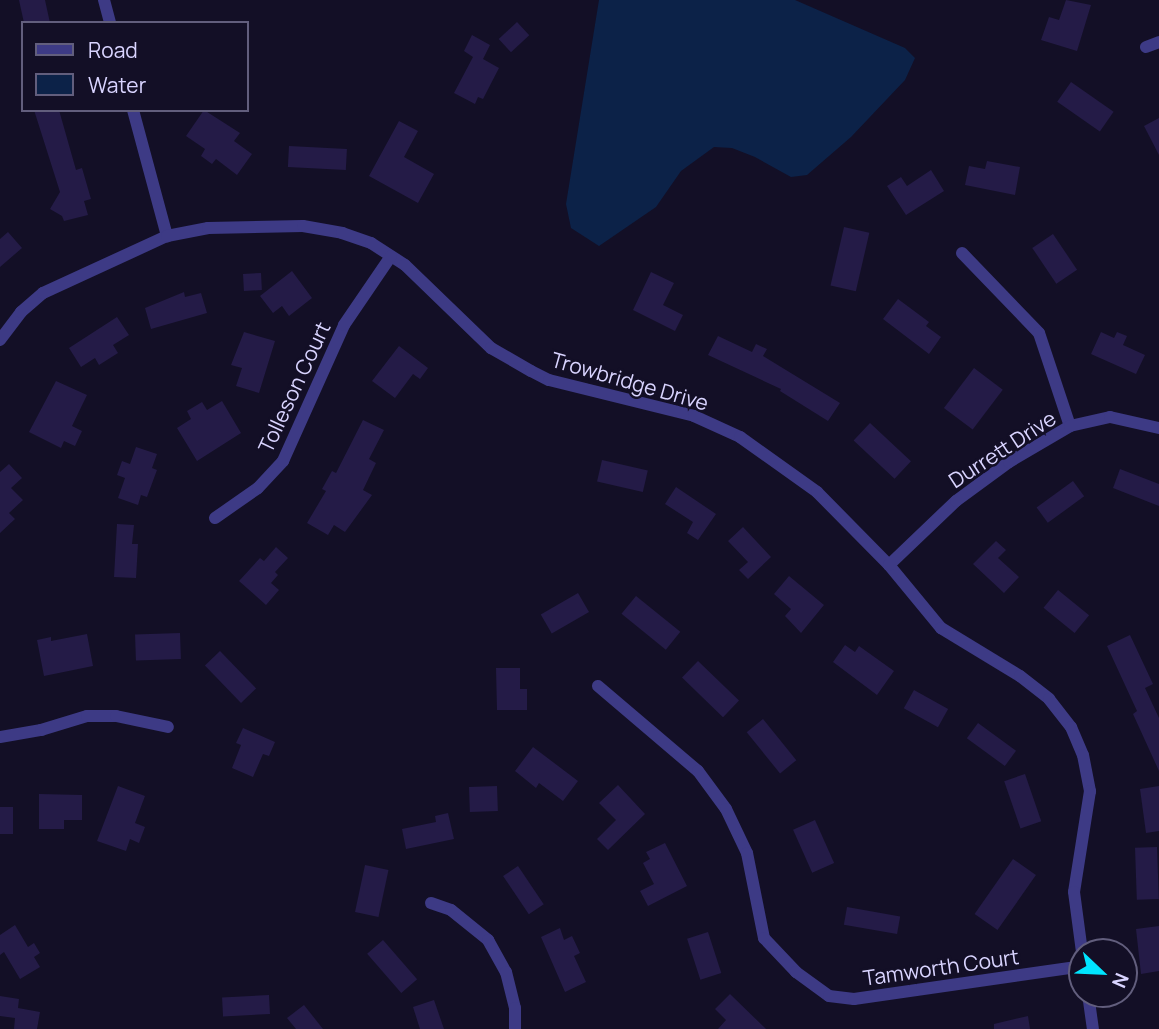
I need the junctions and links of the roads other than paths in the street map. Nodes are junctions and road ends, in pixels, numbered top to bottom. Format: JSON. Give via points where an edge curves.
{"nodes":[{"id":1,"x":104,"y":0,"type":"edge"},
{"id":2,"x":109,"y":21,"type":"edge"},
{"id":3,"x":1159,"y":42,"type":"edge"},
{"id":4,"x":1146,"y":47,"type":"dead end"},
{"id":5,"x":134,"y":112,"type":"edge"},
{"id":6,"x":167,"y":236,"type":"junction"},
{"id":7,"x":962,"y":253,"type":"dead end"},
{"id":8,"x":391,"y":256,"type":"junction"},
{"id":9,"x":0,"y":340,"type":"edge"},
{"id":10,"x":1070,"y":426,"type":"junction"},
{"id":11,"x":1159,"y":428,"type":"edge"},
{"id":12,"x":215,"y":518,"type":"dead end"},
{"id":13,"x":888,"y":565,"type":"junction"},
{"id":14,"x":598,"y":686,"type":"dead end"},
{"id":15,"x":168,"y":727,"type":"dead end"},
{"id":16,"x":0,"y":737,"type":"edge"},
{"id":17,"x":431,"y":903,"type":"dead end"},
{"id":18,"x":1080,"y":938,"type":"edge"},
{"id":19,"x":1068,"y":968,"type":"edge"},
{"id":20,"x":1090,"y":1008,"type":"edge"},
{"id":21,"x":515,"y":1029,"type":"edge"},
{"id":22,"x":1093,"y":1029,"type":"edge"}],
"edges":[{"from":1,"to":2,"type":"street"},
{"from":3,"to":4,"type":"street"},
{"from":5,"to":6,"type":"street"},
{"from":6,"to":8,"type":"street","name":"Trowbridge Drive","via":[[208,229],[303,226],[342,233]]},
{"from":6,"to":9,"type":"street","name":"Trowbridge Drive","via":[[43,293],[20,312]]},
{"from":7,"to":10,"type":"street","via":[[1039,333]]},
{"from":8,"to":12,"type":"street","name":"Tolleson Court","via":[[344,325],[283,461],[258,488]]},
{"from":8,"to":13,"type":"street","name":"Trowbridge Drive","via":[[491,348],[531,371],[549,380],[694,416],[759,448],[817,492]]},
{"from":10,"to":11,"type":"street","name":"Durrett Drive","via":[[1110,417]]},
{"from":10,"to":13,"type":"street","name":"Durrett Drive","via":[[956,501]]},
{"from":13,"to":18,"type":"street","name":"Trowbridge Drive","via":[[941,628],[1020,676],[1049,699],[1071,727],[1083,755],[1090,791],[1074,892]]},
{"from":14,"to":19,"type":"street","name":"Tamworth Court","via":[[698,771],[726,809],[747,853],[764,938],[796,972],[829,996],[854,999]]},
{"from":15,"to":16,"type":"street","via":[[116,716],[87,716]]},
{"from":17,"to":21,"type":"street","via":[[451,910],[488,940],[506,972]]},
{"from":20,"to":22,"type":"street"}]}
